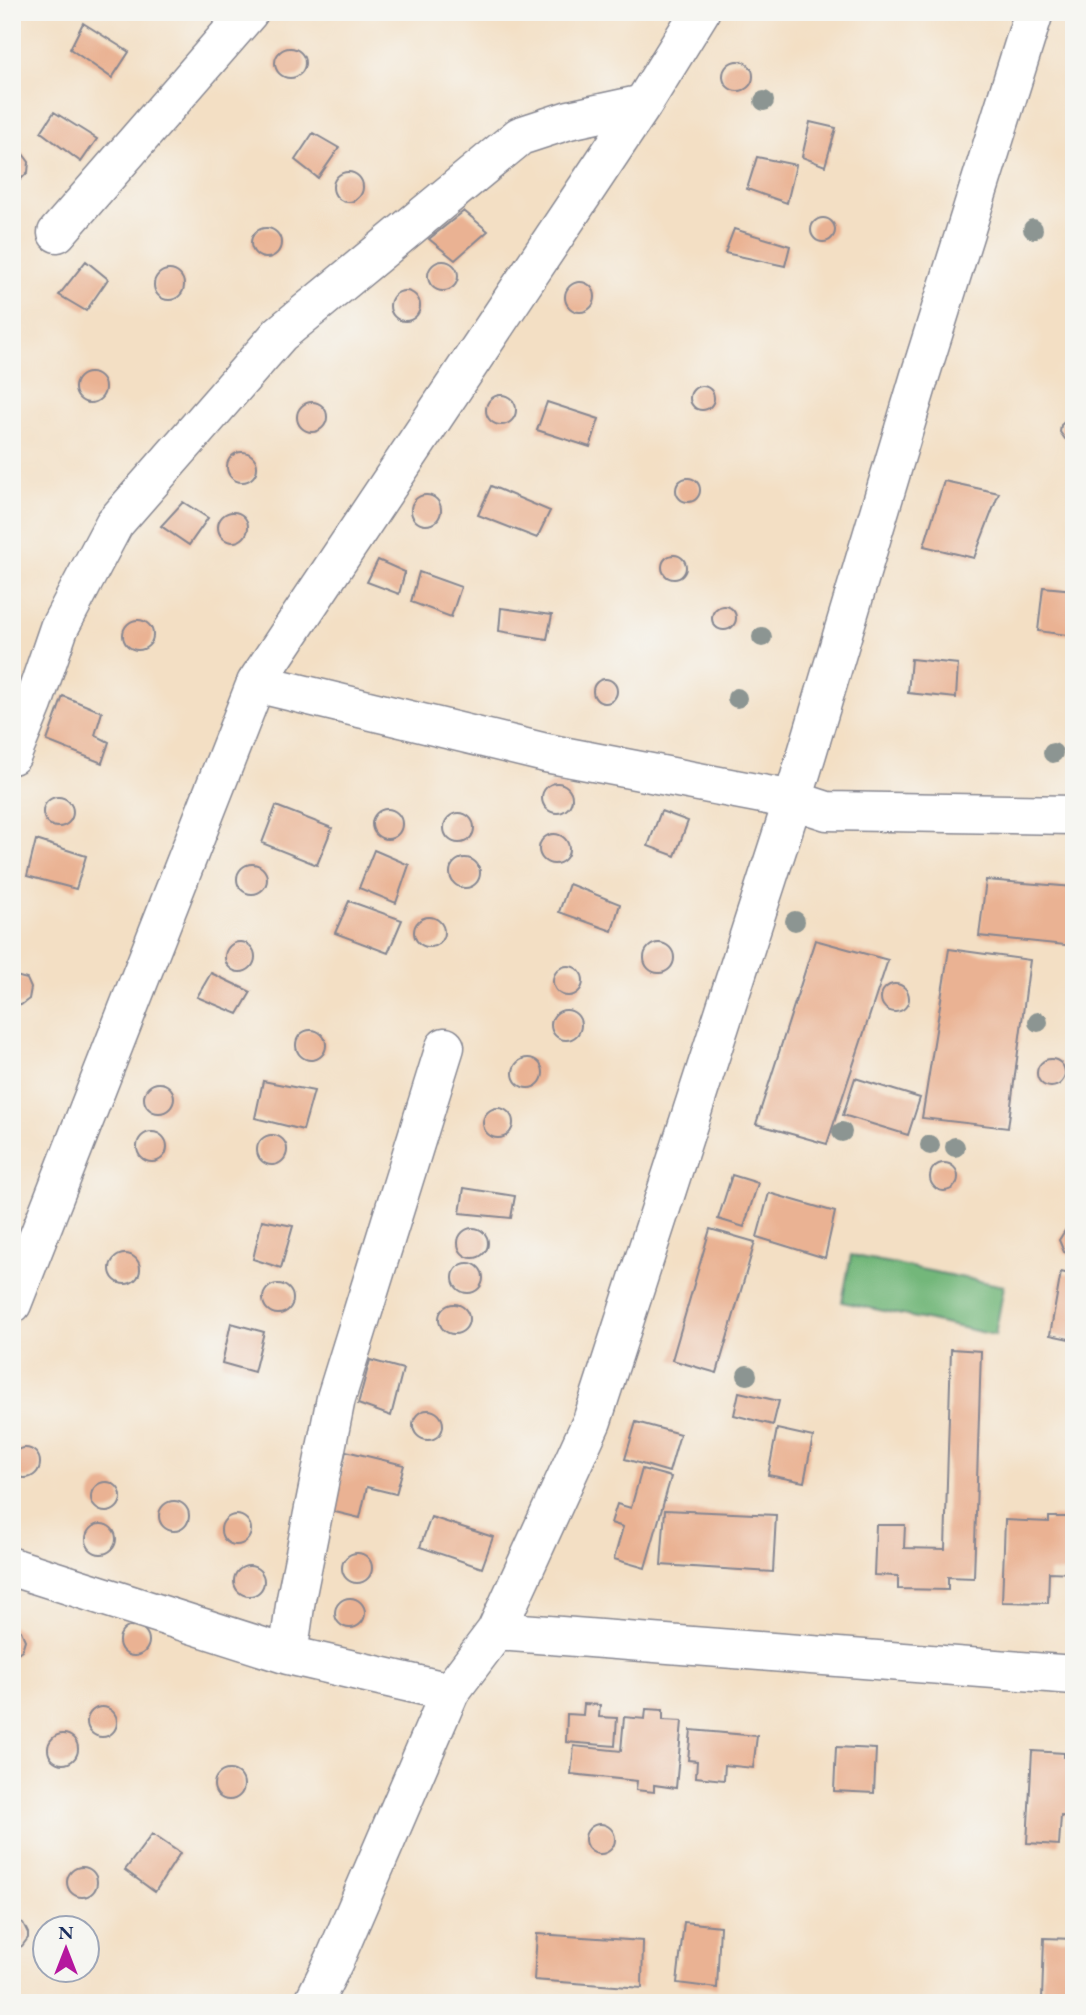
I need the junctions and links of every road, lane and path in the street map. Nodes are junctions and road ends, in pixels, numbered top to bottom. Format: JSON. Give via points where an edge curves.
{"nodes":[{"id":1,"x":249,"y":12,"type":"edge"},
{"id":2,"x":701,"y":12,"type":"edge"},
{"id":3,"x":1034,"y":12,"type":"edge"},
{"id":4,"x":643,"y":104,"type":"junction"},
{"id":5,"x":57,"y":233,"type":"dead end"},
{"id":6,"x":256,"y":683,"type":"junction"},
{"id":7,"x":12,"y":755,"type":"edge"},
{"id":8,"x":793,"y":800,"type":"junction"},
{"id":9,"x":1074,"y":815,"type":"edge"},
{"id":10,"x":445,"y":1047,"type":"dead end"},
{"id":11,"x":12,"y":1304,"type":"edge"},
{"id":12,"x":12,"y":1567,"type":"edge"},
{"id":13,"x":496,"y":1631,"type":"junction"},
{"id":14,"x":288,"y":1656,"type":"junction"},
{"id":15,"x":1074,"y":1675,"type":"edge"},
{"id":16,"x":450,"y":1692,"type":"junction"},
{"id":17,"x":313,"y":2003,"type":"edge"}],
"edges":[{"from":1,"to":5,"type":"street"},
{"from":2,"to":4,"type":"street"},
{"from":3,"to":8,"type":"street"},
{"from":4,"to":6,"type":"street"},
{"from":4,"to":7,"type":"street","via":[[520,136],[280,334],[114,524],[59,628]]},
{"from":6,"to":8,"type":"street","via":[[546,753]]},
{"from":6,"to":11,"type":"street"},
{"from":8,"to":9,"type":"street","via":[[827,811]]},
{"from":8,"to":13,"type":"street","via":[[592,1421]]},
{"from":10,"to":14,"type":"street","via":[[336,1398]]},
{"from":12,"to":14,"type":"street"},
{"from":13,"to":15,"type":"street"},
{"from":13,"to":16,"type":"street"},
{"from":14,"to":16,"type":"street"},
{"from":16,"to":17,"type":"street"}]}
